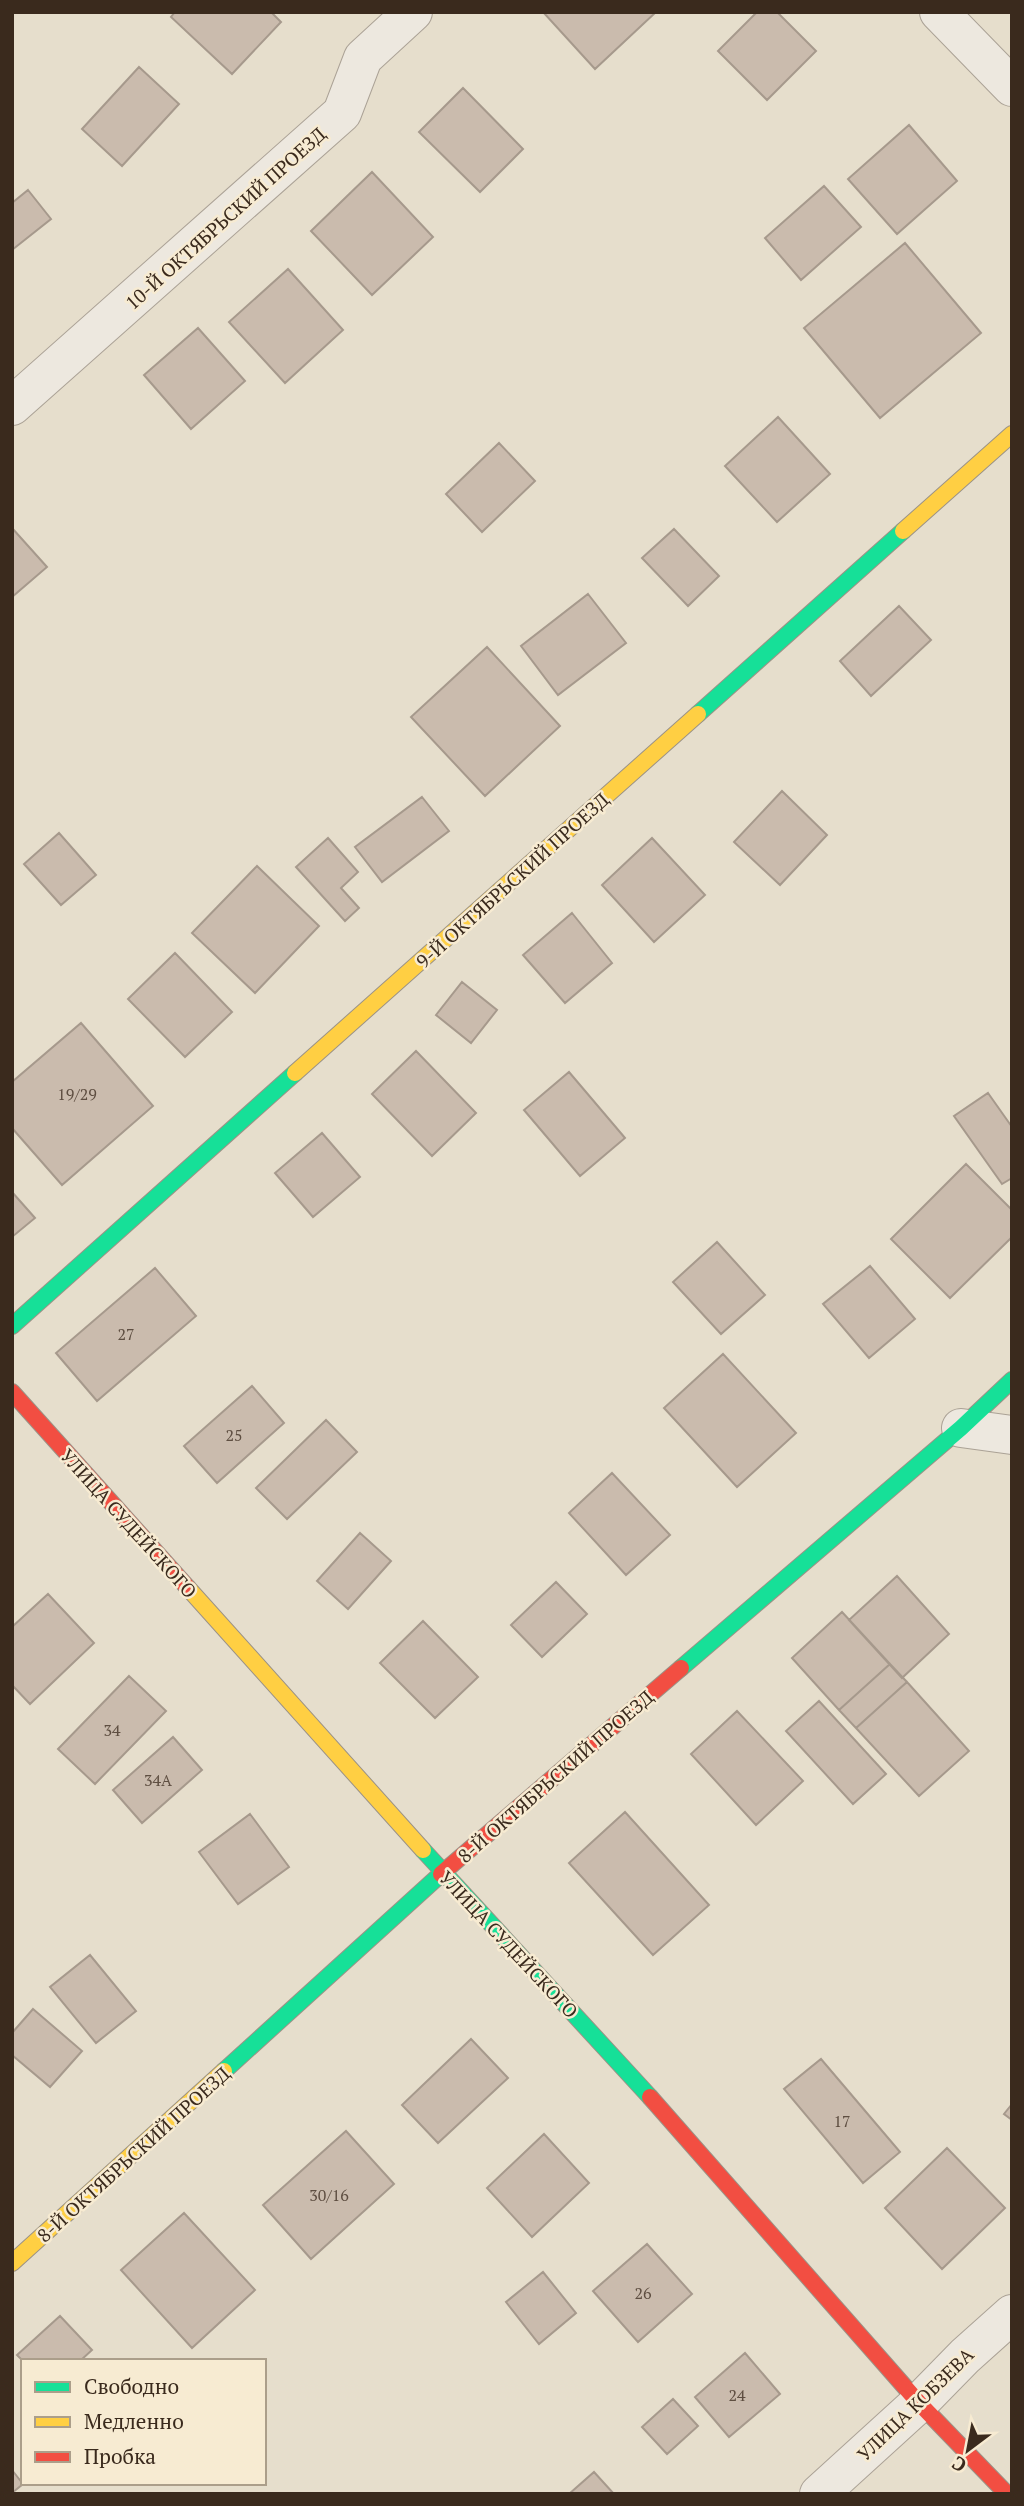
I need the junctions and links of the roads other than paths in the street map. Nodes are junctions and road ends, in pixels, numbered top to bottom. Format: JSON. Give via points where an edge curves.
{"nodes":[{"id":1,"x":413,"y":12,"type":"edge"},
{"id":2,"x":939,"y":12,"type":"edge"},
{"id":3,"x":1012,"y":87,"type":"edge"},
{"id":4,"x":12,"y":406,"type":"edge"},
{"id":5,"x":1012,"y":434,"type":"edge"},
{"id":6,"x":12,"y":1326,"type":"edge"},
{"id":7,"x":1012,"y":1380,"type":"edge"},
{"id":8,"x":12,"y":1392,"type":"edge"},
{"id":9,"x":961,"y":1428,"type":"junction"},
{"id":10,"x":1012,"y":1435,"type":"edge"},
{"id":11,"x":443,"y":1872,"type":"junction"},
{"id":12,"x":12,"y":2263,"type":"edge"},
{"id":13,"x":1012,"y":2314,"type":"edge"},
{"id":14,"x":919,"y":2403,"type":"junction"},
{"id":15,"x":819,"y":2494,"type":"edge"},
{"id":16,"x":1007,"y":2494,"type":"edge"}],
"edges":[{"from":1,"to":4,"type":"street","name":"10-Й ОКТЯБРЬСКИЙ ПРОЕЗД","via":[[363,58],[342,113]]},
{"from":2,"to":3,"type":"street"},
{"from":5,"to":6,"type":"street","name":"9-Й ОКТЯБРЬСКИЙ ПРОЕЗД"},
{"from":7,"to":9,"type":"street","name":"8-Й ОКТЯБРЬСКИЙ ПРОЕЗД"},
{"from":8,"to":11,"type":"street","name":"УЛИЦА СУДЕЙСКОГО"},
{"from":9,"to":10,"type":"street"},
{"from":9,"to":11,"type":"street","name":"8-Й ОКТЯБРЬСКИЙ ПРОЕЗД"},
{"from":11,"to":12,"type":"street","name":"8-Й ОКТЯБРЬСКИЙ ПРОЕЗД"},
{"from":11,"to":14,"type":"street","name":"УЛИЦА СУДЕЙСКОГО","via":[[681,2131]]},
{"from":13,"to":14,"type":"street","name":"УЛИЦА КОБЗЕВА"},
{"from":14,"to":15,"type":"street","name":"УЛИЦА КОБЗЕВА"},
{"from":14,"to":16,"type":"street","name":"УЛИЦА СУДЕЙСКОГО"}]}
